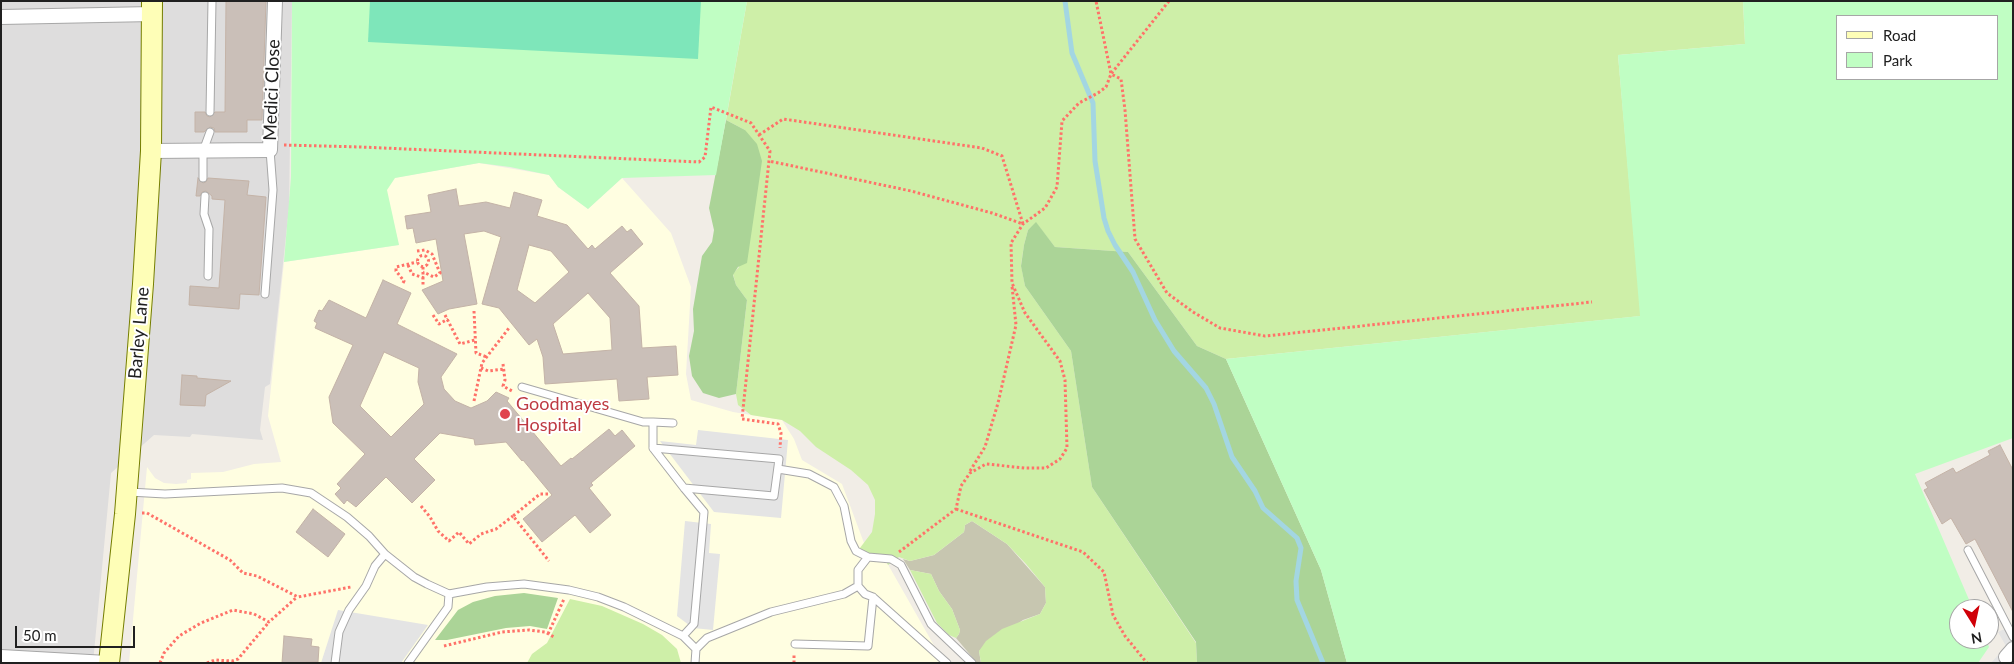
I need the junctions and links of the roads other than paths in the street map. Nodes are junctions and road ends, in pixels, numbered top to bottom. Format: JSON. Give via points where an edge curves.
{"nodes":[{"id":1,"x":212,"y":1,"type":"edge"},
{"id":2,"x":275,"y":1,"type":"edge"},
{"id":3,"x":152,"y":8,"type":"edge"},
{"id":4,"x":1,"y":17,"type":"edge"},
{"id":5,"x":210,"y":112,"type":"dead end"},
{"id":6,"x":210,"y":132,"type":"dead end"},
{"id":7,"x":270,"y":148,"type":"junction"},
{"id":8,"x":204,"y":150,"type":"junction"},
{"id":9,"x":151,"y":151,"type":"junction"},
{"id":10,"x":203,"y":178,"type":"dead end"},
{"id":11,"x":205,"y":196,"type":"dead end"},
{"id":12,"x":208,"y":276,"type":"dead end"},
{"id":13,"x":265,"y":294,"type":"dead end"},
{"id":14,"x":522,"y":387,"type":"dead end"},
{"id":15,"x":653,"y":422,"type":"junction"},
{"id":16,"x":673,"y":423,"type":"dead end"},
{"id":17,"x":653,"y":448,"type":"junction"},
{"id":18,"x":778,"y":469,"type":"junction"},
{"id":19,"x":684,"y":488,"type":"junction"},
{"id":20,"x":127,"y":492,"type":"junction"},
{"id":21,"x":1968,"y":550,"type":"dead end"},
{"id":22,"x":385,"y":554,"type":"junction"},
{"id":23,"x":868,"y":557,"type":"junction"},
{"id":24,"x":858,"y":586,"type":"junction"},
{"id":25,"x":449,"y":594,"type":"junction"},
{"id":26,"x":874,"y":597,"type":"junction"},
{"id":27,"x":683,"y":636,"type":"junction"},
{"id":28,"x":2013,"y":637,"type":"edge"},
{"id":29,"x":795,"y":644,"type":"dead end"},
{"id":30,"x":696,"y":649,"type":"junction"},
{"id":31,"x":1,"y":657,"type":"edge"},
{"id":32,"x":108,"y":663,"type":"edge"},
{"id":33,"x":335,"y":663,"type":"edge"},
{"id":34,"x":408,"y":663,"type":"edge"},
{"id":35,"x":695,"y":663,"type":"edge"},
{"id":36,"x":947,"y":663,"type":"edge"},
{"id":37,"x":972,"y":663,"type":"edge"}],
"edges":[{"from":1,"to":5,"type":"lane"},
{"from":2,"to":7,"type":"street","name":"Medici Close"},
{"from":3,"to":4,"type":"street"},
{"from":3,"to":9,"type":"main road","name":"Barley Lane"},
{"from":6,"to":8,"type":"lane"},
{"from":7,"to":8,"type":"street","name":"Medici Close"},
{"from":7,"to":13,"type":"lane","via":[[272,190]]},
{"from":8,"to":9,"type":"street","name":"Medici Close"},
{"from":8,"to":10,"type":"lane"},
{"from":9,"to":20,"type":"main road","name":"Barley Lane"},
{"from":11,"to":12,"type":"lane","via":[[204,214],[209,229]]},
{"from":14,"to":15,"type":"lane","via":[[643,422]]},
{"from":15,"to":16,"type":"lane"},
{"from":15,"to":17,"type":"lane"},
{"from":17,"to":18,"type":"lane","via":[[779,459]]},
{"from":17,"to":19,"type":"lane"},
{"from":18,"to":19,"type":"lane","via":[[774,496]]},
{"from":18,"to":23,"type":"lane","via":[[809,474],[834,487],[844,506],[851,541],[856,551]]},
{"from":19,"to":27,"type":"lane","via":[[704,512],[694,624]]},
{"from":20,"to":22,"type":"lane","via":[[165,494],[298,489],[311,493],[347,517]]},
{"from":20,"to":32,"type":"main road","name":"Barley Lane"},
{"from":21,"to":28,"type":"lane"},
{"from":22,"to":25,"type":"lane","via":[[414,577]]},
{"from":22,"to":33,"type":"lane","via":[[349,610],[339,632]]},
{"from":23,"to":24,"type":"lane","via":[[858,570]]},
{"from":23,"to":37,"type":"lane","via":[[891,559],[901,565],[931,624]]},
{"from":24,"to":26,"type":"lane","via":[[865,594]]},
{"from":24,"to":30,"type":"lane","via":[[844,594],[771,612],[708,638]]},
{"from":25,"to":27,"type":"lane","via":[[524,584],[568,590],[624,607]]},
{"from":25,"to":34,"type":"lane","via":[[448,607]]},
{"from":26,"to":29,"type":"lane","via":[[868,646]]},
{"from":26,"to":36,"type":"lane"},
{"from":27,"to":30,"type":"lane"},
{"from":30,"to":35,"type":"lane"},
{"from":31,"to":32,"type":"street"}]}
